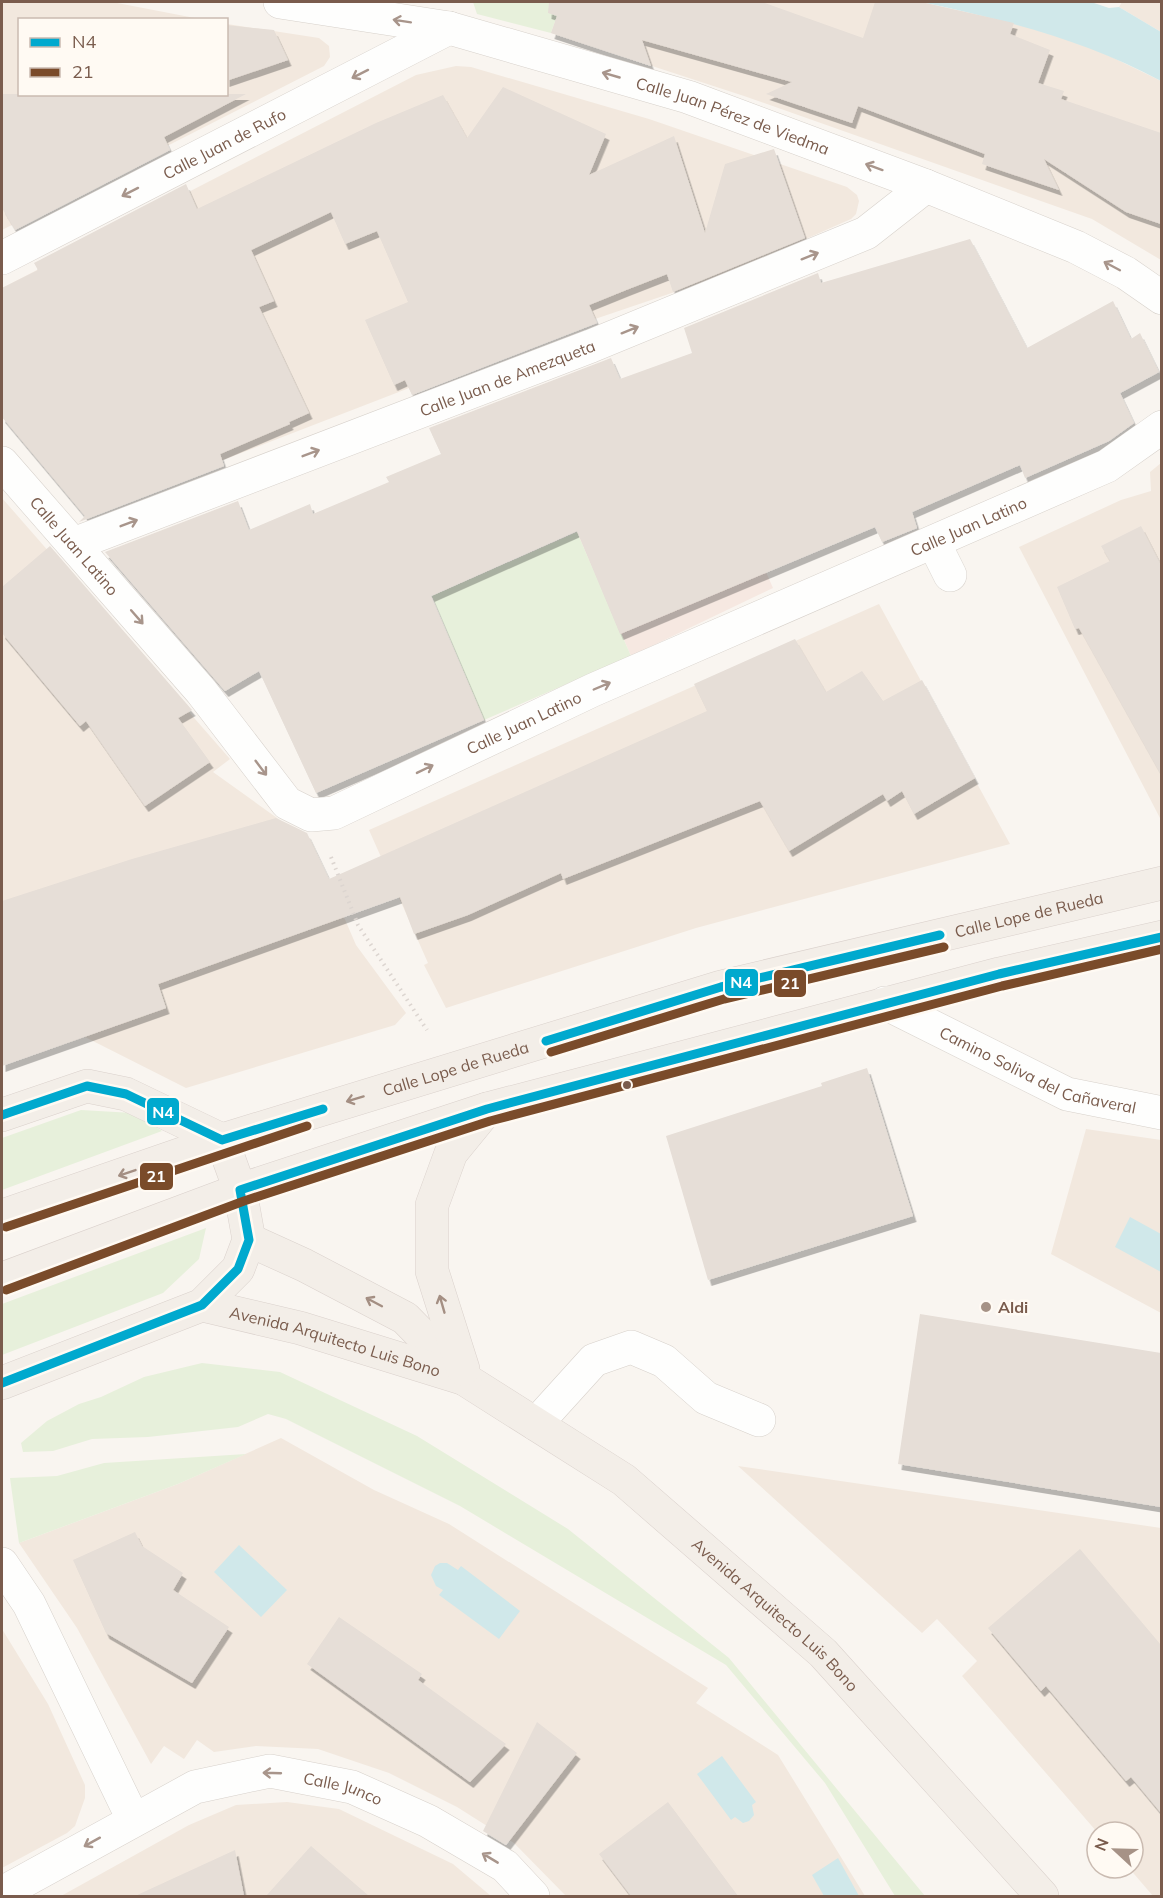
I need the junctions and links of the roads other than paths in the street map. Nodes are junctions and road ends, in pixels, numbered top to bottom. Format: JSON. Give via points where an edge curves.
{"nodes":[{"id":1,"x":280,"y":2,"type":"edge"},
{"id":2,"x":449,"y":28,"type":"junction"},
{"id":3,"x":926,"y":186,"type":"junction"},
{"id":4,"x":2,"y":258,"type":"edge"},
{"id":5,"x":1161,"y":298,"type":"edge"},
{"id":6,"x":1161,"y":427,"type":"edge"},
{"id":7,"x":2,"y":463,"type":"edge"},
{"id":8,"x":934,"y":543,"type":"junction"},
{"id":9,"x":74,"y":544,"type":"junction"},
{"id":10,"x":950,"y":575,"type":"dead end"},
{"id":11,"x":1161,"y":883,"type":"edge"},
{"id":12,"x":1161,"y":937,"type":"edge"},
{"id":13,"x":885,"y":1003,"type":"junction"},
{"id":14,"x":487,"y":1109,"type":"junction"},
{"id":15,"x":1161,"y":1113,"type":"edge"},
{"id":16,"x":2,"y":1115,"type":"edge"},
{"id":17,"x":222,"y":1140,"type":"junction"},
{"id":18,"x":240,"y":1190,"type":"junction"},
{"id":19,"x":2,"y":1216,"type":"edge"},
{"id":20,"x":249,"y":1240,"type":"junction"},
{"id":21,"x":2,"y":1279,"type":"edge"},
{"id":22,"x":202,"y":1305,"type":"junction"},
{"id":23,"x":466,"y":1380,"type":"junction"},
{"id":24,"x":2,"y":1383,"type":"edge"},
{"id":25,"x":759,"y":1420,"type":"dead end"},
{"id":26,"x":536,"y":1424,"type":"junction"},
{"id":27,"x":2,"y":1564,"type":"edge"},
{"id":28,"x":133,"y":1819,"type":"junction"},
{"id":29,"x":2,"y":1893,"type":"edge"},
{"id":30,"x":533,"y":1896,"type":"edge"},
{"id":31,"x":1042,"y":1896,"type":"edge"}],
"edges":[{"from":2,"to":1,"type":"street","name":"Calle Juan Pérez de Viedma","one_way":true},
{"from":3,"to":2,"type":"street","name":"Calle Juan Pérez de Viedma","one_way":true,"via":[[688,97]]},
{"from":2,"to":4,"type":"street","name":"Calle Juan de Rufo","one_way":true},
{"from":5,"to":3,"type":"street","name":"Calle Juan Pérez de Viedma","one_way":true,"via":[[1126,273],[1076,247]]},
{"from":9,"to":3,"type":"street","name":"Calle Juan de Amezqueta","one_way":true,"via":[[591,346],[866,233]]},
{"from":6,"to":8,"type":"street","name":"Calle Juan Latino","via":[[1107,466]]},
{"from":7,"to":9,"type":"street","name":"Calle Juan Latino"},
{"from":9,"to":8,"type":"street","name":"Calle Juan Latino","one_way":true,"via":[[201,691],[287,803],[311,816],[334,813],[593,690]]},
{"from":8,"to":10,"type":"street"},
{"from":11,"to":17,"type":"main road","name":"Calle Lope de Rueda","one_way":true,"via":[[721,987]]},
{"from":12,"to":13,"type":"main road"},
{"from":13,"to":14,"type":"main road"},
{"from":13,"to":15,"type":"street","name":"Camino Soliva del Cañaveral","via":[[1067,1094]]},
{"from":14,"to":18,"type":"main road"},
{"from":23,"to":14,"type":"main road","name":"Avenida Arquitecto Luis Bono","one_way":true,"via":[[432,1271],[432,1205],[451,1153]]},
{"from":16,"to":17,"type":"main road","via":[[87,1086],[126,1094]]},
{"from":17,"to":18,"type":"main road"},
{"from":17,"to":19,"type":"main road","name":"Calle Lope de Rueda","one_way":true},
{"from":18,"to":20,"type":"main road"},
{"from":18,"to":21,"type":"main road"},
{"from":20,"to":22,"type":"main road","via":[[238,1269]]},
{"from":23,"to":20,"type":"main road","name":"Avenida Arquitecto Luis Bono","one_way":true,"via":[[405,1318]]},
{"from":22,"to":23,"type":"main road","name":"Avenida Arquitecto Luis Bono","via":[[300,1328]]},
{"from":22,"to":24,"type":"main road"},
{"from":23,"to":26,"type":"main road","name":"Avenida Arquitecto Luis Bono"},
{"from":25,"to":26,"type":"street","via":[[706,1398],[664,1361],[631,1347],[594,1360]]},
{"from":26,"to":31,"type":"main road","name":"Avenida Arquitecto Luis Bono","via":[[624,1480],[823,1653]]},
{"from":27,"to":28,"type":"street","via":[[29,1604]]},
{"from":28,"to":29,"type":"street","name":"Calle Junco","one_way":true},
{"from":30,"to":28,"type":"street","name":"Calle Junco","one_way":true,"via":[[505,1866],[428,1821],[352,1787],[270,1771],[195,1787]]}]}
